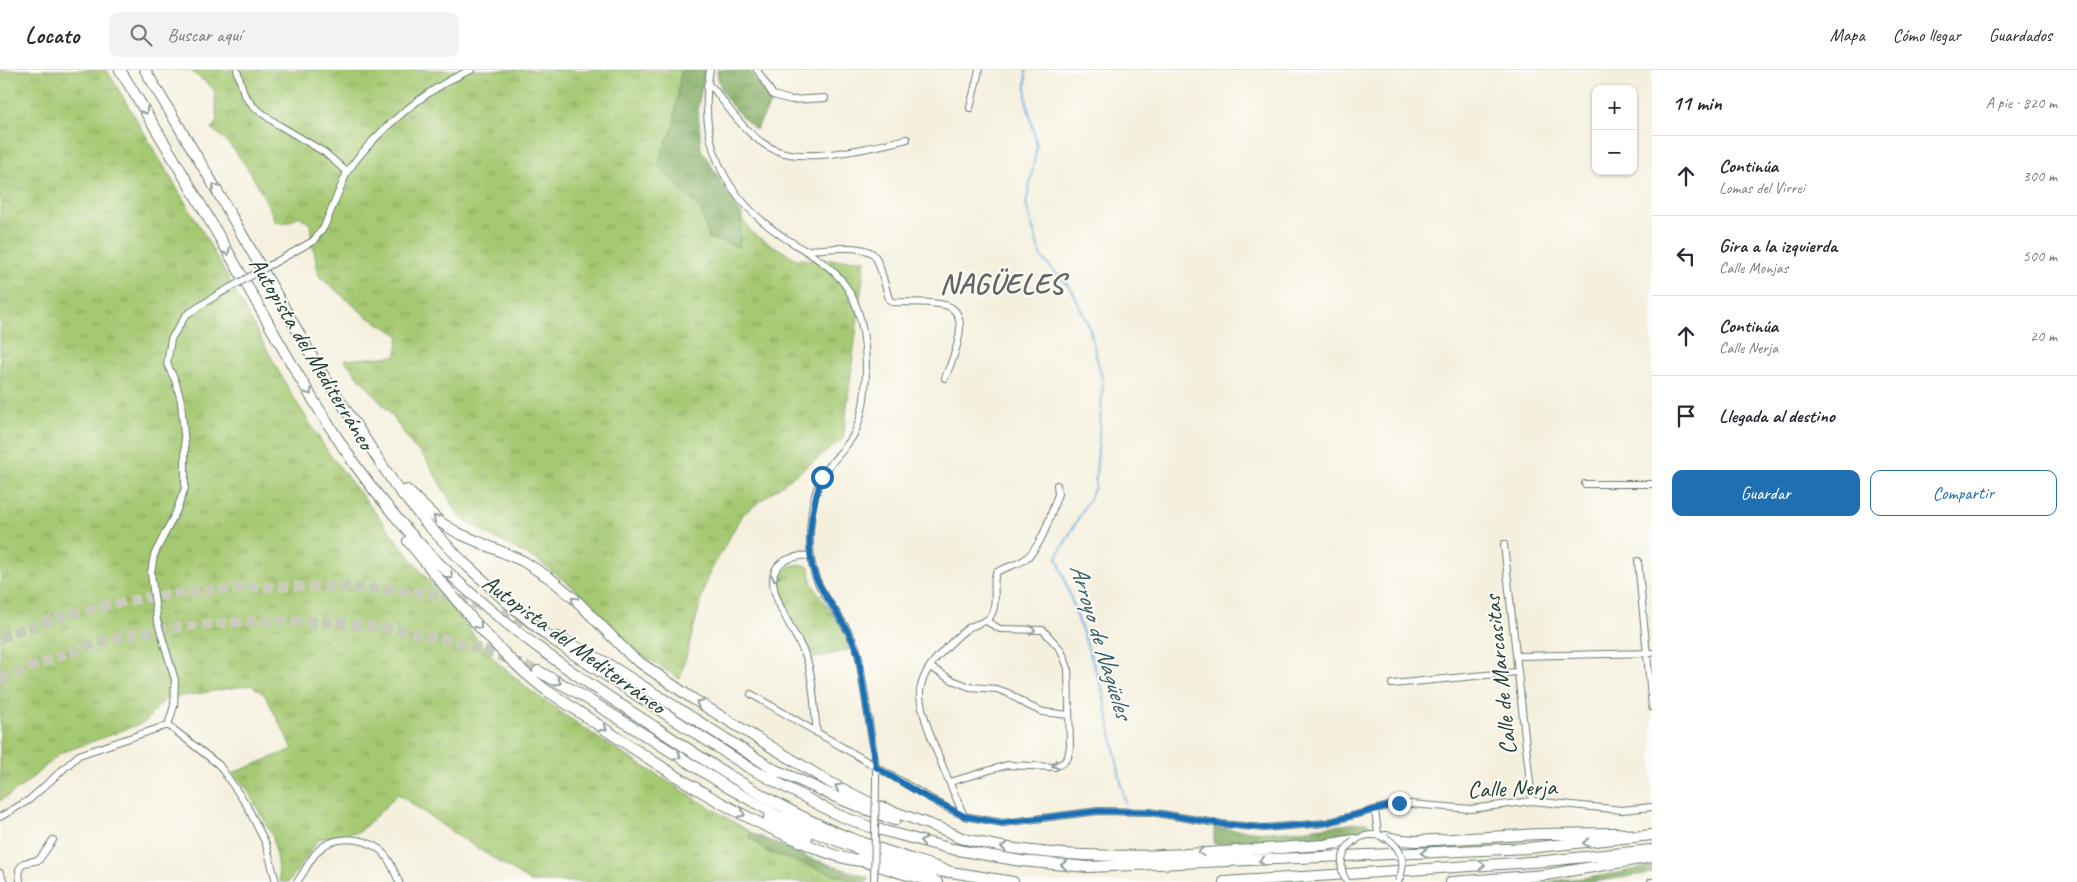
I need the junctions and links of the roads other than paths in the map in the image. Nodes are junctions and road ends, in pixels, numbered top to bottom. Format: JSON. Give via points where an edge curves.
{"nodes":[{"id":1,"x":120,"y":70,"type":"edge"},
{"id":2,"x":145,"y":70,"type":"edge"},
{"id":3,"x":237,"y":70,"type":"edge"},
{"id":4,"x":470,"y":70,"type":"edge"},
{"id":5,"x":710,"y":70,"type":"edge"},
{"id":6,"x":757,"y":70,"type":"edge"},
{"id":7,"x":979,"y":70,"type":"edge"},
{"id":8,"x":707,"y":85,"type":"junction"},
{"id":9,"x":825,"y":98,"type":"dead end"},
{"id":10,"x":970,"y":108,"type":"dead end"},
{"id":11,"x":907,"y":139,"type":"dead end"},
{"id":12,"x":347,"y":172,"type":"junction"},
{"id":13,"x":805,"y":250,"type":"junction"},
{"id":14,"x":945,"y":378,"type":"dead end"},
{"id":15,"x":388,"y":473,"type":"junction"},
{"id":16,"x":1585,"y":484,"type":"dead end"},
{"id":17,"x":1652,"y":484,"type":"edge"},
{"id":18,"x":1057,"y":485,"type":"dead end"},
{"id":19,"x":375,"y":491,"type":"junction"},
{"id":20,"x":1504,"y":544,"type":"dead end"},
{"id":21,"x":811,"y":554,"type":"junction"},
{"id":22,"x":1638,"y":561,"type":"dead end"},
{"id":23,"x":986,"y":621,"type":"junction"},
{"id":24,"x":552,"y":636,"type":"junction"},
{"id":25,"x":1649,"y":653,"type":"edge"},
{"id":26,"x":1516,"y":656,"type":"junction"},
{"id":27,"x":930,"y":667,"type":"junction"},
{"id":28,"x":538,"y":671,"type":"tunnel mouth"},
{"id":29,"x":1517,"y":672,"type":"junction"},
{"id":30,"x":1392,"y":684,"type":"dead end"},
{"id":31,"x":752,"y":694,"type":"dead end"},
{"id":32,"x":1652,"y":707,"type":"edge"},
{"id":33,"x":1069,"y":715,"type":"junction"},
{"id":34,"x":168,"y":725,"type":"junction"},
{"id":35,"x":817,"y":734,"type":"junction"},
{"id":36,"x":876,"y":767,"type":"junction"},
{"id":37,"x":772,"y":769,"type":"junction"},
{"id":38,"x":950,"y":782,"type":"junction"},
{"id":39,"x":728,"y":788,"type":"junction"},
{"id":40,"x":1532,"y":801,"type":"junction"},
{"id":41,"x":1652,"y":807,"type":"edge"},
{"id":42,"x":1375,"y":810,"type":"junction"},
{"id":43,"x":964,"y":816,"type":"junction"},
{"id":44,"x":0,"y":817,"type":"edge"},
{"id":45,"x":894,"y":832,"type":"junction"},
{"id":46,"x":1381,"y":836,"type":"junction"},
{"id":47,"x":1648,"y":836,"type":"edge"},
{"id":48,"x":964,"y":839,"type":"junction"},
{"id":49,"x":53,"y":840,"type":"dead end"},
{"id":50,"x":1354,"y":840,"type":"junction"},
{"id":51,"x":1652,"y":850,"type":"edge"},
{"id":52,"x":1652,"y":857,"type":"edge"},
{"id":53,"x":861,"y":861,"type":"junction"},
{"id":54,"x":952,"y":872,"type":"junction"},
{"id":55,"x":0,"y":873,"type":"edge"},
{"id":56,"x":4,"y":882,"type":"edge"},
{"id":57,"x":20,"y":882,"type":"edge"},
{"id":58,"x":276,"y":882,"type":"edge"},
{"id":59,"x":297,"y":882,"type":"edge"},
{"id":60,"x":399,"y":882,"type":"edge"},
{"id":61,"x":874,"y":882,"type":"edge"},
{"id":62,"x":937,"y":882,"type":"edge"},
{"id":63,"x":1013,"y":882,"type":"edge"},
{"id":64,"x":1224,"y":882,"type":"edge"},
{"id":65,"x":1347,"y":882,"type":"edge"},
{"id":66,"x":1398,"y":882,"type":"edge"},
{"id":67,"x":1451,"y":882,"type":"edge"}],
"edges":[{"from":1,"to":19,"type":"highway","name":"Autopista del Mediterráneo","one_way":true,"via":[[175,159],[301,381]]},
{"from":15,"to":2,"type":"highway","name":"Autopista del Mediterráneo","one_way":true,"via":[[320,370]]},
{"from":3,"to":12,"type":"street","via":[[244,94],[254,107],[324,152]]},
{"from":4,"to":12,"type":"street","via":[[449,79],[421,98],[360,154]]},
{"from":5,"to":8,"type":"street"},
{"from":6,"to":9,"type":"street","via":[[773,95],[791,100]]},
{"from":7,"to":10,"type":"street"},
{"from":8,"to":11,"type":"street","via":[[757,138],[778,151],[802,156],[850,151]]},
{"from":8,"to":13,"type":"street","via":[[710,142],[722,171],[758,218]]},
{"from":12,"to":34,"type":"street","bridge":true,"via":[[324,227],[313,241],[186,315],[171,339],[167,364],[181,401],[185,488],[154,555],[151,573],[157,620],[175,680],[174,706]]},
{"from":13,"to":14,"type":"street","via":[[870,250],[876,256],[892,302],[948,306],[957,314],[959,343]]},
{"from":13,"to":21,"type":"street","via":[[819,258],[846,286],[857,308],[864,334],[866,373],[862,410],[853,435],[822,477],[814,501]]},
{"from":15,"to":24,"type":"highway","name":"Autopista del Mediterráneo","via":[[427,524],[462,561],[509,604]]},
{"from":48,"to":15,"type":"highway","one_way":true,"via":[[870,803],[829,782],[693,699],[632,657],[551,579],[522,561],[452,530]]},
{"from":16,"to":17,"type":"street"},
{"from":18,"to":23,"type":"street","via":[[1058,494],[1035,551],[1013,567],[998,570],[995,575],[995,600]]},
{"from":19,"to":53,"type":"highway","one_way":true,"via":[[382,509],[502,653],[524,673],[725,805],[811,846],[846,860]]},
{"from":19,"to":54,"type":"highway","name":"Autopista del Mediterráneo","one_way":true,"via":[[421,546],[458,583],[512,630],[583,681],[724,772],[812,822],[894,854]]},
{"from":20,"to":26,"type":"street","name":"Calle de Marcasitas"},
{"from":21,"to":35,"type":"street","one_way":true,"via":[[796,555],[782,562],[772,580],[774,594],[806,658]]},
{"from":21,"to":36,"type":"street","via":[[819,584],[858,653]]},
{"from":22,"to":25,"type":"street"},
{"from":23,"to":27,"type":"street","via":[[969,627]]},
{"from":23,"to":33,"type":"street","one_way":true,"via":[[1000,630],[1043,630],[1052,638],[1068,668]]},
{"from":24,"to":37,"type":"highway","via":[[608,664]]},
{"from":24,"to":45,"type":"highway","name":"Autopista del Mediterráneo","via":[[593,667],[748,767],[838,815]]},
{"from":25,"to":26,"type":"street"},
{"from":25,"to":32,"type":"street"},
{"from":26,"to":29,"type":"street","name":"Calle de Marcasitas"},
{"from":27,"to":33,"type":"street","via":[[970,687],[1008,692],[1043,712]]},
{"from":27,"to":38,"type":"street","via":[[920,693],[929,728]]},
{"from":28,"to":39,"type":"highway","one_way":true},
{"from":29,"to":30,"type":"street"},
{"from":29,"to":40,"type":"street","name":"Calle de Marcasitas"},
{"from":31,"to":35,"type":"street","name":"Calle Nerja"},
{"from":33,"to":38,"type":"street","one_way":true,"via":[[1068,757],[1058,766],[1008,765]]},
{"from":34,"to":44,"type":"street","via":[[80,755],[29,800]]},
{"from":34,"to":58,"type":"street","via":[[219,765],[246,804],[266,844]]},
{"from":35,"to":36,"type":"street","name":"Calle Nerja"},
{"from":36,"to":43,"type":"street","name":"Calle Nerja"},
{"from":36,"to":61,"type":"street","bridge":true},
{"from":37,"to":45,"type":"highway"},
{"from":37,"to":48,"type":"highway","via":[[870,811]]},
{"from":38,"to":43,"type":"street"},
{"from":39,"to":53,"type":"highway","via":[[743,803],[784,826]]},
{"from":39,"to":54,"type":"highway","via":[[779,816],[843,844],[927,871]]},
{"from":40,"to":41,"type":"street","name":"Calle Nerja","via":[[1622,810]]},
{"from":40,"to":42,"type":"street","name":"Calle Nerja","via":[[1471,809],[1399,803]]},
{"from":42,"to":43,"type":"street","name":"Calle Nerja","via":[[1325,823],[1264,828],[1150,812],[1098,811],[1002,823]]},
{"from":42,"to":46,"type":"street"},
{"from":47,"to":45,"type":"highway","one_way":true,"via":[[1528,848],[1088,867],[1011,860],[952,849]]},
{"from":46,"to":47,"type":"highway","via":[[1416,841],[1539,834]]},
{"from":46,"to":50,"type":"street","via":[[1366,835]]},
{"from":46,"to":66,"type":"street","bridge":true,"via":[[1394,843],[1400,852],[1403,863]]},
{"from":50,"to":48,"type":"highway","one_way":true,"via":[[1326,845],[1120,856],[1049,853]]},
{"from":49,"to":57,"type":"street","via":[[38,860],[24,863],[19,869]]},
{"from":50,"to":65,"type":"street","bridge":true,"via":[[1342,860]]},
{"from":64,"to":51,"type":"highway","one_way":true,"via":[[1546,861]]},
{"from":52,"to":67,"type":"highway","via":[[1553,874]]},
{"from":53,"to":62,"type":"highway"},
{"from":54,"to":63,"type":"highway"},
{"from":55,"to":56,"type":"street"},
{"from":59,"to":60,"type":"street","via":[[316,853],[329,842],[346,839],[365,842],[380,850]]}]}
